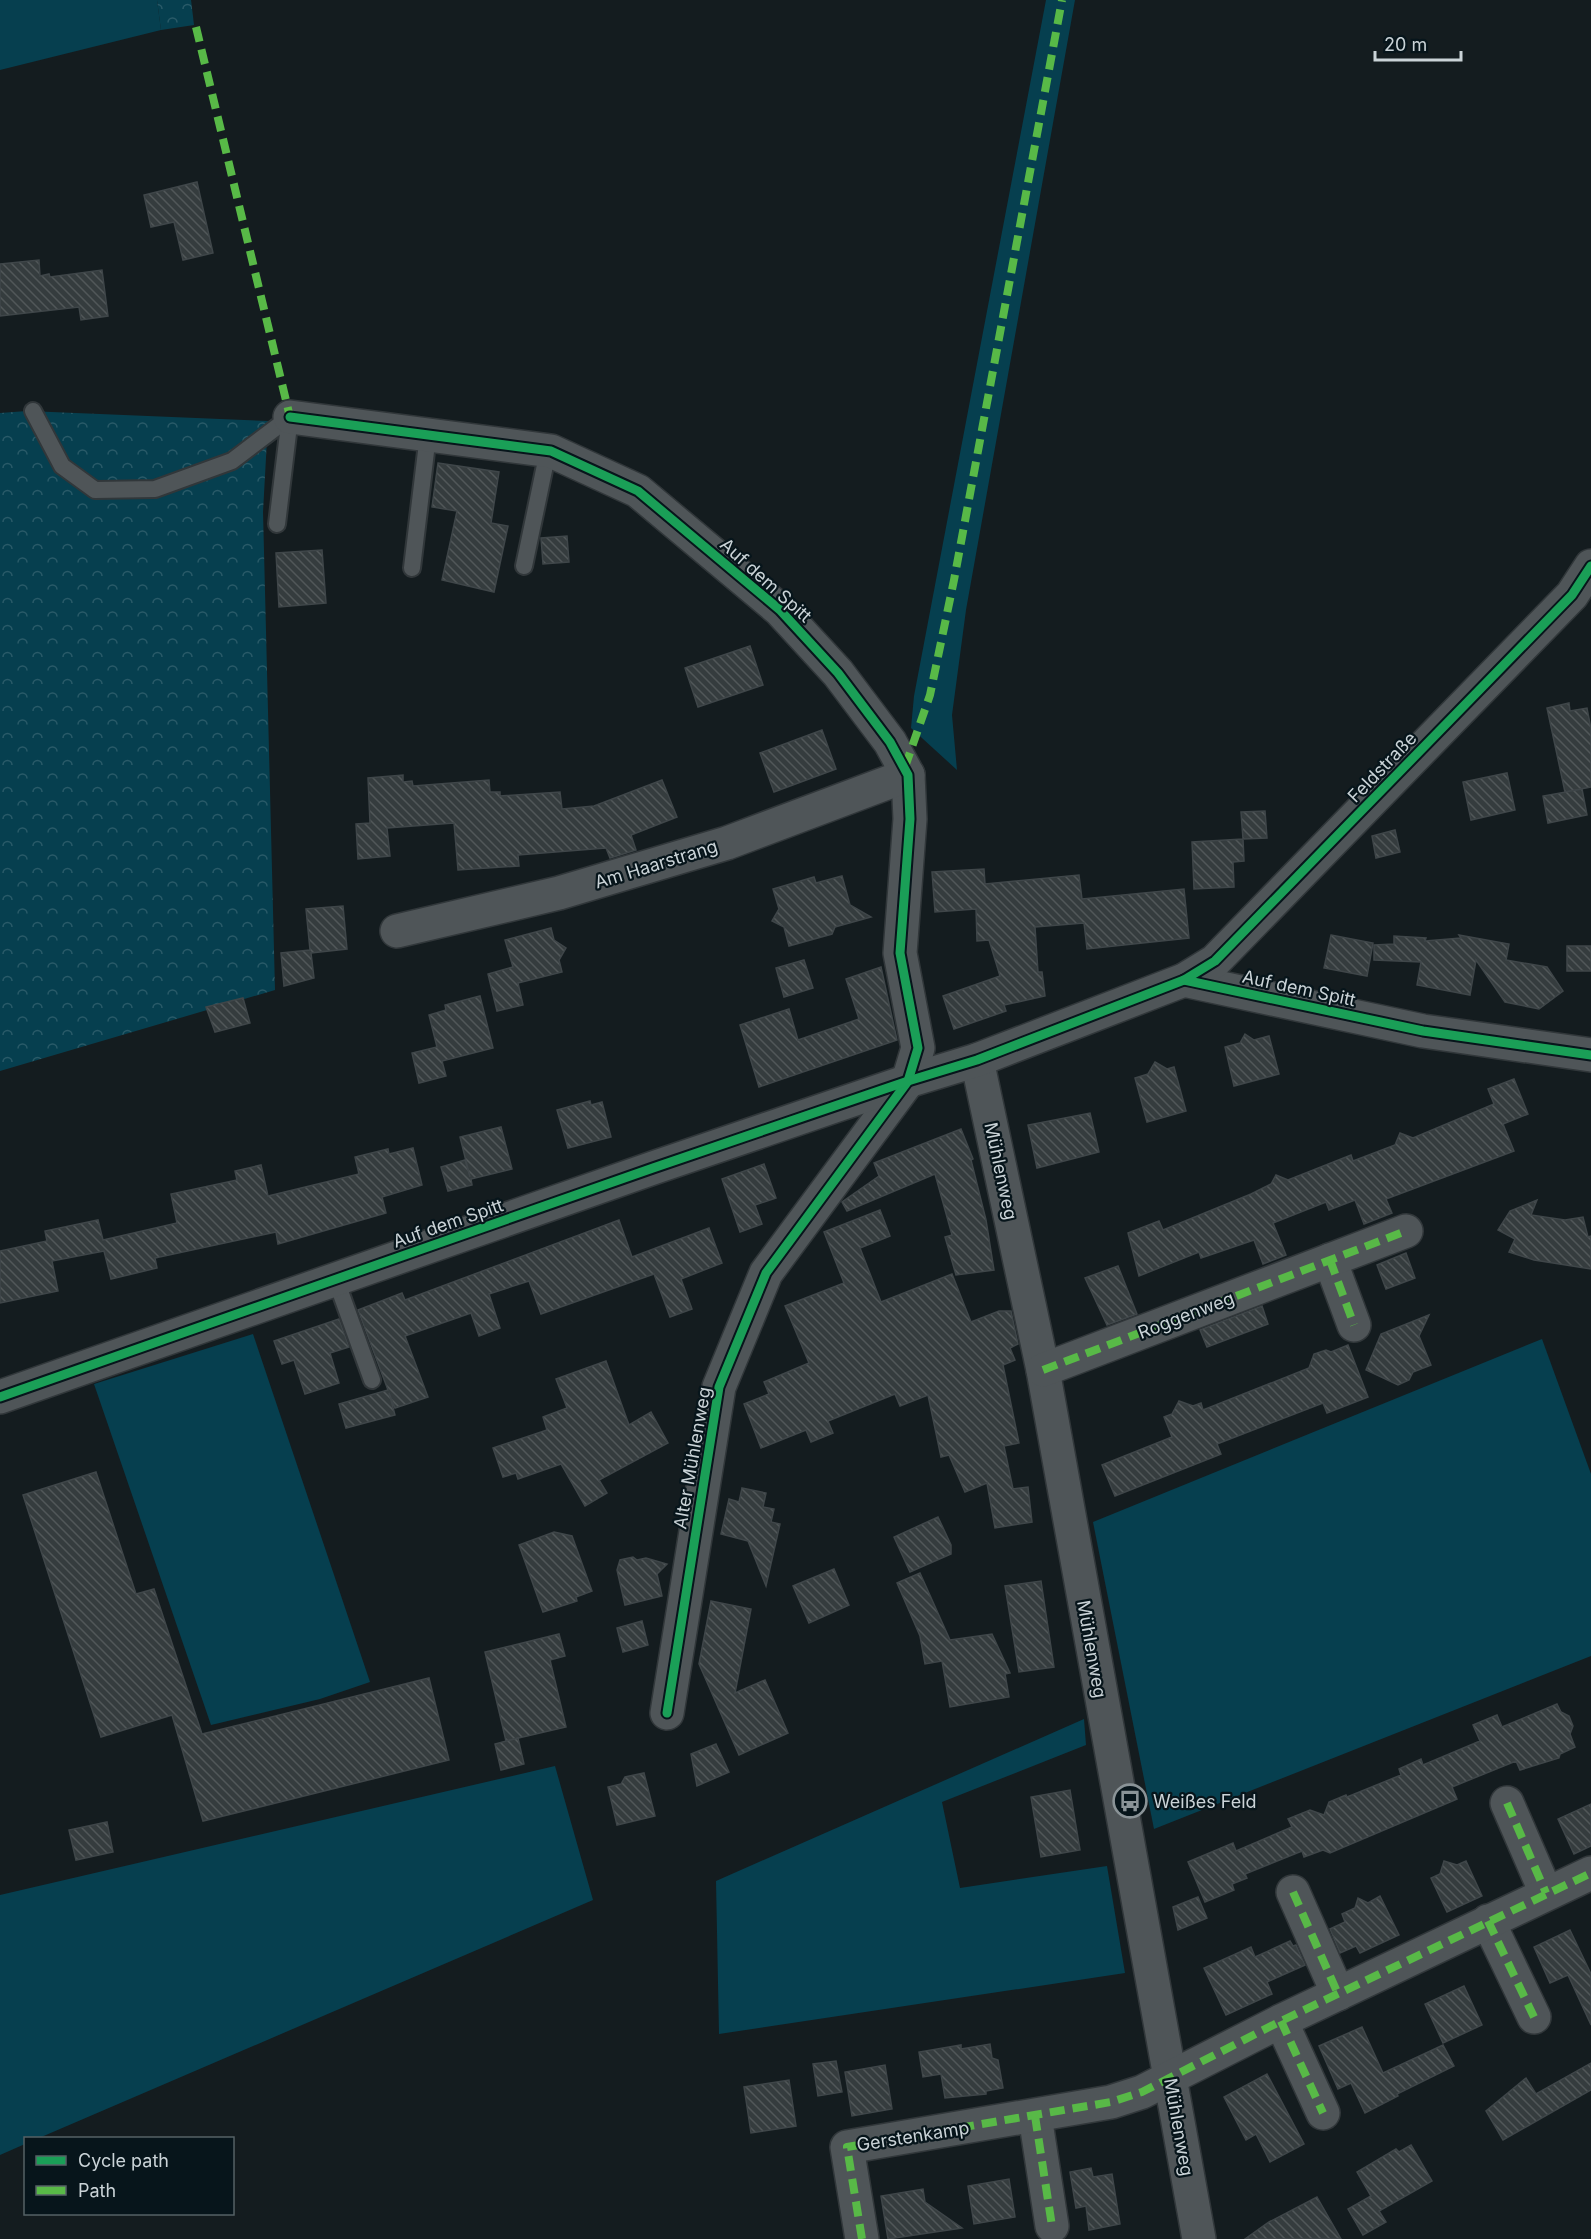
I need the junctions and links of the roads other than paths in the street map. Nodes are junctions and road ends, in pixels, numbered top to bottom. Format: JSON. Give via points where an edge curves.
{"nodes":[{"id":1,"x":33,"y":411,"type":"dead end"},
{"id":2,"x":290,"y":417,"type":"junction"},
{"id":3,"x":428,"y":435,"type":"junction"},
{"id":4,"x":548,"y":451,"type":"junction"},
{"id":5,"x":277,"y":524,"type":"dead end"},
{"id":6,"x":524,"y":566,"type":"dead end"},
{"id":7,"x":1591,"y":566,"type":"edge"},
{"id":8,"x":412,"y":568,"type":"dead end"},
{"id":9,"x":908,"y":775,"type":"junction"},
{"id":10,"x":398,"y":931,"type":"dead end"},
{"id":11,"x":1184,"y":980,"type":"junction"},
{"id":12,"x":1591,"y":1055,"type":"edge"},
{"id":13,"x":977,"y":1060,"type":"junction"},
{"id":14,"x":908,"y":1081,"type":"junction"},
{"id":15,"x":1406,"y":1231,"type":"dead end"},
{"id":16,"x":1330,"y":1260,"type":"junction"},
{"id":17,"x":336,"y":1280,"type":"junction"},
{"id":18,"x":1354,"y":1325,"type":"dead end"},
{"id":19,"x":1043,"y":1370,"type":"junction"},
{"id":20,"x":372,"y":1380,"type":"dead end"},
{"id":21,"x":0,"y":1397,"type":"edge"},
{"id":22,"x":667,"y":1713,"type":"dead end"},
{"id":23,"x":1507,"y":1803,"type":"dead end"},
{"id":24,"x":1591,"y":1873,"type":"edge"},
{"id":25,"x":1293,"y":1892,"type":"dead end"},
{"id":26,"x":1546,"y":1893,"type":"junction"},
{"id":27,"x":1488,"y":1921,"type":"junction"},
{"id":28,"x":1338,"y":1994,"type":"junction"},
{"id":29,"x":1534,"y":2017,"type":"dead end"},
{"id":30,"x":1281,"y":2021,"type":"junction"},
{"id":31,"x":1170,"y":2076,"type":"junction"},
{"id":32,"x":1323,"y":2113,"type":"dead end"},
{"id":33,"x":1035,"y":2116,"type":"junction"},
{"id":34,"x":1052,"y":2226,"type":"dead end"},
{"id":35,"x":862,"y":2239,"type":"edge"},
{"id":36,"x":1199,"y":2239,"type":"edge"}],
"edges":[{"from":1,"to":2,"type":"lane","via":[[62,466],[95,490],[155,489],[210,469],[232,460]]},
{"from":2,"to":3,"type":"street","name":"Auf dem Spitt"},
{"from":2,"to":5,"type":"lane"},
{"from":3,"to":4,"type":"street","name":"Auf dem Spitt"},
{"from":3,"to":8,"type":"lane"},
{"from":4,"to":6,"type":"lane"},
{"from":4,"to":9,"type":"street","name":"Auf dem Spitt","via":[[638,490],[780,610],[837,673],[890,742]]},
{"from":7,"to":11,"type":"street","name":"Feldstraße","via":[[1572,595],[1239,936],[1215,960]]},
{"from":9,"to":10,"type":"street","name":"Am Haarstrang","via":[[727,843],[559,893]]},
{"from":9,"to":14,"type":"street","name":"Auf dem Spitt","via":[[910,819],[900,953],[918,1048]]},
{"from":11,"to":12,"type":"street","name":"Auf dem Spitt","via":[[1423,1031]]},
{"from":11,"to":13,"type":"street","name":"Auf dem Spitt"},
{"from":13,"to":14,"type":"street","name":"Auf dem Spitt"},
{"from":13,"to":19,"type":"street","name":"Mühlenweg"},
{"from":14,"to":17,"type":"street","name":"Auf dem Spitt"},
{"from":14,"to":22,"type":"street","name":"Alter Mühlenweg","via":[[766,1273],[719,1387]]},
{"from":15,"to":16,"type":"street","name":"Roggenweg"},
{"from":16,"to":18,"type":"street"},
{"from":16,"to":19,"type":"street","name":"Roggenweg"},
{"from":17,"to":20,"type":"lane"},
{"from":17,"to":21,"type":"street","name":"Auf dem Spitt"},
{"from":19,"to":31,"type":"street","name":"Mühlenweg"},
{"from":23,"to":26,"type":"street"},
{"from":24,"to":26,"type":"street"},
{"from":25,"to":28,"type":"street"},
{"from":26,"to":27,"type":"street"},
{"from":27,"to":28,"type":"street"},
{"from":27,"to":29,"type":"street"},
{"from":28,"to":30,"type":"street"},
{"from":30,"to":31,"type":"street"},
{"from":30,"to":32,"type":"street"},
{"from":31,"to":33,"type":"street","name":"Gerstenkamp","via":[[1142,2092],[1111,2102]]},
{"from":31,"to":36,"type":"street","name":"Mühlenweg"},
{"from":33,"to":34,"type":"street"},
{"from":33,"to":35,"type":"street","name":"Gerstenkamp","via":[[847,2147]]}]}
